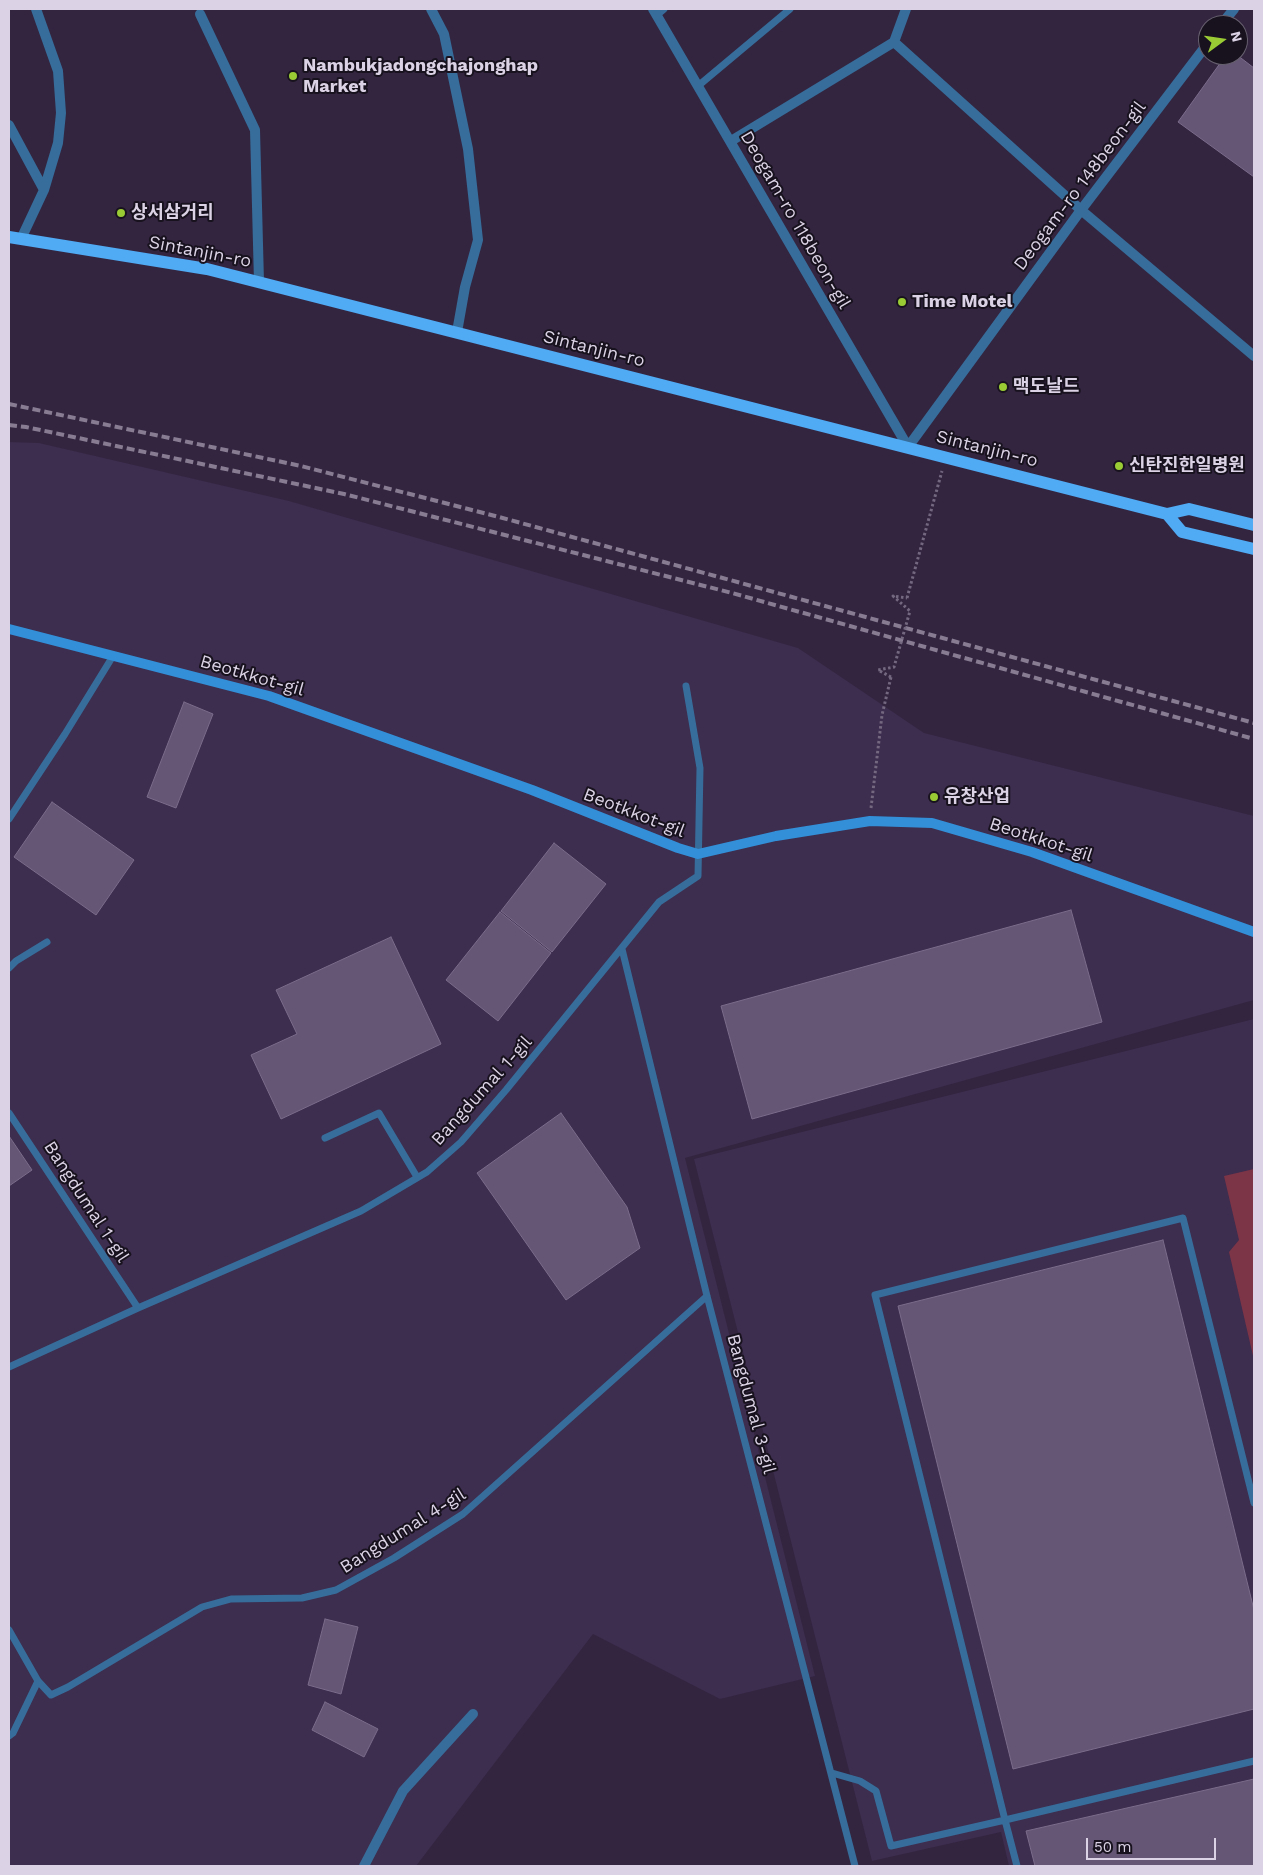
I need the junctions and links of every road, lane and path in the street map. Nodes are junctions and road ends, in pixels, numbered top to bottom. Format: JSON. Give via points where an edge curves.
{"nodes":[{"id":1,"x":36,"y":9,"type":"edge"},
{"id":2,"x":431,"y":9,"type":"edge"},
{"id":3,"x":790,"y":9,"type":"edge"},
{"id":4,"x":906,"y":9,"type":"edge"},
{"id":5,"x":658,"y":11,"type":"edge"},
{"id":6,"x":200,"y":14,"type":"dead end"},
{"id":7,"x":894,"y":42,"type":"junction"},
{"id":8,"x":1198,"y":56,"type":"edge"},
{"id":9,"x":698,"y":86,"type":"junction"},
{"id":10,"x":9,"y":125,"type":"edge"},
{"id":11,"x":731,"y":141,"type":"junction"},
{"id":12,"x":44,"y":190,"type":"junction"},
{"id":13,"x":1081,"y":210,"type":"junction"},
{"id":14,"x":15,"y":238,"type":"edge"},
{"id":15,"x":258,"y":282,"type":"junction"},
{"id":16,"x":458,"y":332,"type":"junction"},
{"id":17,"x":1254,"y":356,"type":"edge"},
{"id":18,"x":908,"y":447,"type":"junction"},
{"id":19,"x":946,"y":457,"type":"junction"},
{"id":20,"x":1167,"y":514,"type":"junction"},
{"id":21,"x":1254,"y":525,"type":"edge"},
{"id":22,"x":1254,"y":549,"type":"edge"},
{"id":23,"x":9,"y":629,"type":"edge"},
{"id":24,"x":113,"y":656,"type":"junction"},
{"id":25,"x":686,"y":686,"type":"dead end"},
{"id":26,"x":9,"y":819,"type":"edge"},
{"id":27,"x":870,"y":821,"type":"junction"},
{"id":28,"x":698,"y":854,"type":"junction"},
{"id":29,"x":1254,"y":932,"type":"edge"},
{"id":30,"x":47,"y":942,"type":"dead end"},
{"id":31,"x":622,"y":949,"type":"junction"},
{"id":32,"x":9,"y":968,"type":"edge"},
{"id":33,"x":9,"y":1113,"type":"edge"},
{"id":34,"x":325,"y":1138,"type":"dead end"},
{"id":35,"x":417,"y":1177,"type":"junction"},
{"id":36,"x":707,"y":1296,"type":"junction"},
{"id":37,"x":138,"y":1308,"type":"junction"},
{"id":38,"x":9,"y":1367,"type":"edge"},
{"id":39,"x":1254,"y":1503,"type":"edge"},
{"id":40,"x":9,"y":1630,"type":"edge"},
{"id":41,"x":38,"y":1680,"type":"junction"},
{"id":42,"x":473,"y":1714,"type":"dead end"},
{"id":43,"x":9,"y":1736,"type":"edge"},
{"id":44,"x":1254,"y":1761,"type":"edge"},
{"id":45,"x":832,"y":1773,"type":"junction"},
{"id":46,"x":1005,"y":1820,"type":"junction"},
{"id":47,"x":364,"y":1866,"type":"edge"},
{"id":48,"x":855,"y":1866,"type":"edge"},
{"id":49,"x":1017,"y":1866,"type":"edge"}],
"edges":[{"from":1,"to":12,"type":"street","via":[[58,71],[61,113],[58,143]]},
{"from":2,"to":16,"type":"street","via":[[444,34],[468,149],[478,240],[465,287]]},
{"from":3,"to":9,"type":"lane"},
{"from":4,"to":7,"type":"street"},
{"from":5,"to":9,"type":"street","name":"Deogam-ro 118beon-gil"},
{"from":6,"to":15,"type":"street","via":[[255,130]]},
{"from":7,"to":11,"type":"street"},
{"from":7,"to":13,"type":"street"},
{"from":8,"to":13,"type":"street","name":"Deogam-ro 148beon-gil"},
{"from":9,"to":11,"type":"street","name":"Deogam-ro 118beon-gil"},
{"from":10,"to":12,"type":"street"},
{"from":11,"to":18,"type":"street","name":"Deogam-ro 118beon-gil"},
{"from":12,"to":14,"type":"street"},
{"from":13,"to":17,"type":"street"},
{"from":13,"to":18,"type":"street","name":"Deogam-ro 148beon-gil"},
{"from":14,"to":15,"type":"main road","name":"Sintanjin-ro","via":[[207,268]]},
{"from":15,"to":16,"type":"main road","name":"Sintanjin-ro"},
{"from":16,"to":18,"type":"main road","name":"Sintanjin-ro"},
{"from":18,"to":19,"type":"main road","name":"Sintanjin-ro"},
{"from":19,"to":20,"type":"main road","name":"Sintanjin-ro"},
{"from":19,"to":27,"type":"path","bridge":true,"via":[[907,598],[893,596],[910,611],[894,667],[878,670],[891,677],[882,715]]},
{"from":20,"to":21,"type":"main road","name":"Sintanjin-ro","via":[[1189,509]]},
{"from":20,"to":22,"type":"main road","via":[[1182,532]]},
{"from":23,"to":24,"type":"street","name":"Beotkkot-gil"},
{"from":24,"to":26,"type":"lane"},
{"from":24,"to":28,"type":"street","name":"Beotkkot-gil","via":[[269,696],[532,790]]},
{"from":25,"to":28,"type":"lane","via":[[700,768]]},
{"from":27,"to":28,"type":"street","name":"Beotkkot-gil","via":[[776,836]]},
{"from":27,"to":29,"type":"street","name":"Beotkkot-gil","via":[[932,823],[1032,852]]},
{"from":28,"to":31,"type":"lane","name":"Bangdumal 1-gil","via":[[698,876],[659,902]]},
{"from":30,"to":32,"type":"lane"},
{"from":31,"to":35,"type":"lane","name":"Bangdumal 1-gil","via":[[461,1142]]},
{"from":31,"to":36,"type":"lane","name":"Bangdumal 3-gil"},
{"from":33,"to":37,"type":"lane","name":"Bangdumal 1-gil"},
{"from":34,"to":35,"type":"lane","via":[[379,1112]]},
{"from":35,"to":37,"type":"lane","name":"Bangdumal 1-gil","via":[[361,1211]]},
{"from":36,"to":41,"type":"lane","name":"Bangdumal 4-gil","via":[[463,1514],[394,1558],[336,1590],[302,1598],[231,1599],[202,1607],[51,1695]]},
{"from":36,"to":45,"type":"lane","name":"Bangdumal 3-gil"},
{"from":37,"to":38,"type":"lane","name":"Bangdumal 1-gil"},
{"from":39,"to":46,"type":"lane","via":[[1184,1218],[875,1295]]},
{"from":40,"to":41,"type":"lane","name":"Bangdumal 4-gil"},
{"from":41,"to":43,"type":"lane"},
{"from":42,"to":47,"type":"street","via":[[403,1792]]},
{"from":44,"to":46,"type":"lane"},
{"from":45,"to":46,"type":"lane","via":[[860,1781],[876,1791],[891,1846]]},
{"from":45,"to":48,"type":"lane","name":"Bangdumal 3-gil"},
{"from":46,"to":49,"type":"lane"}]}
